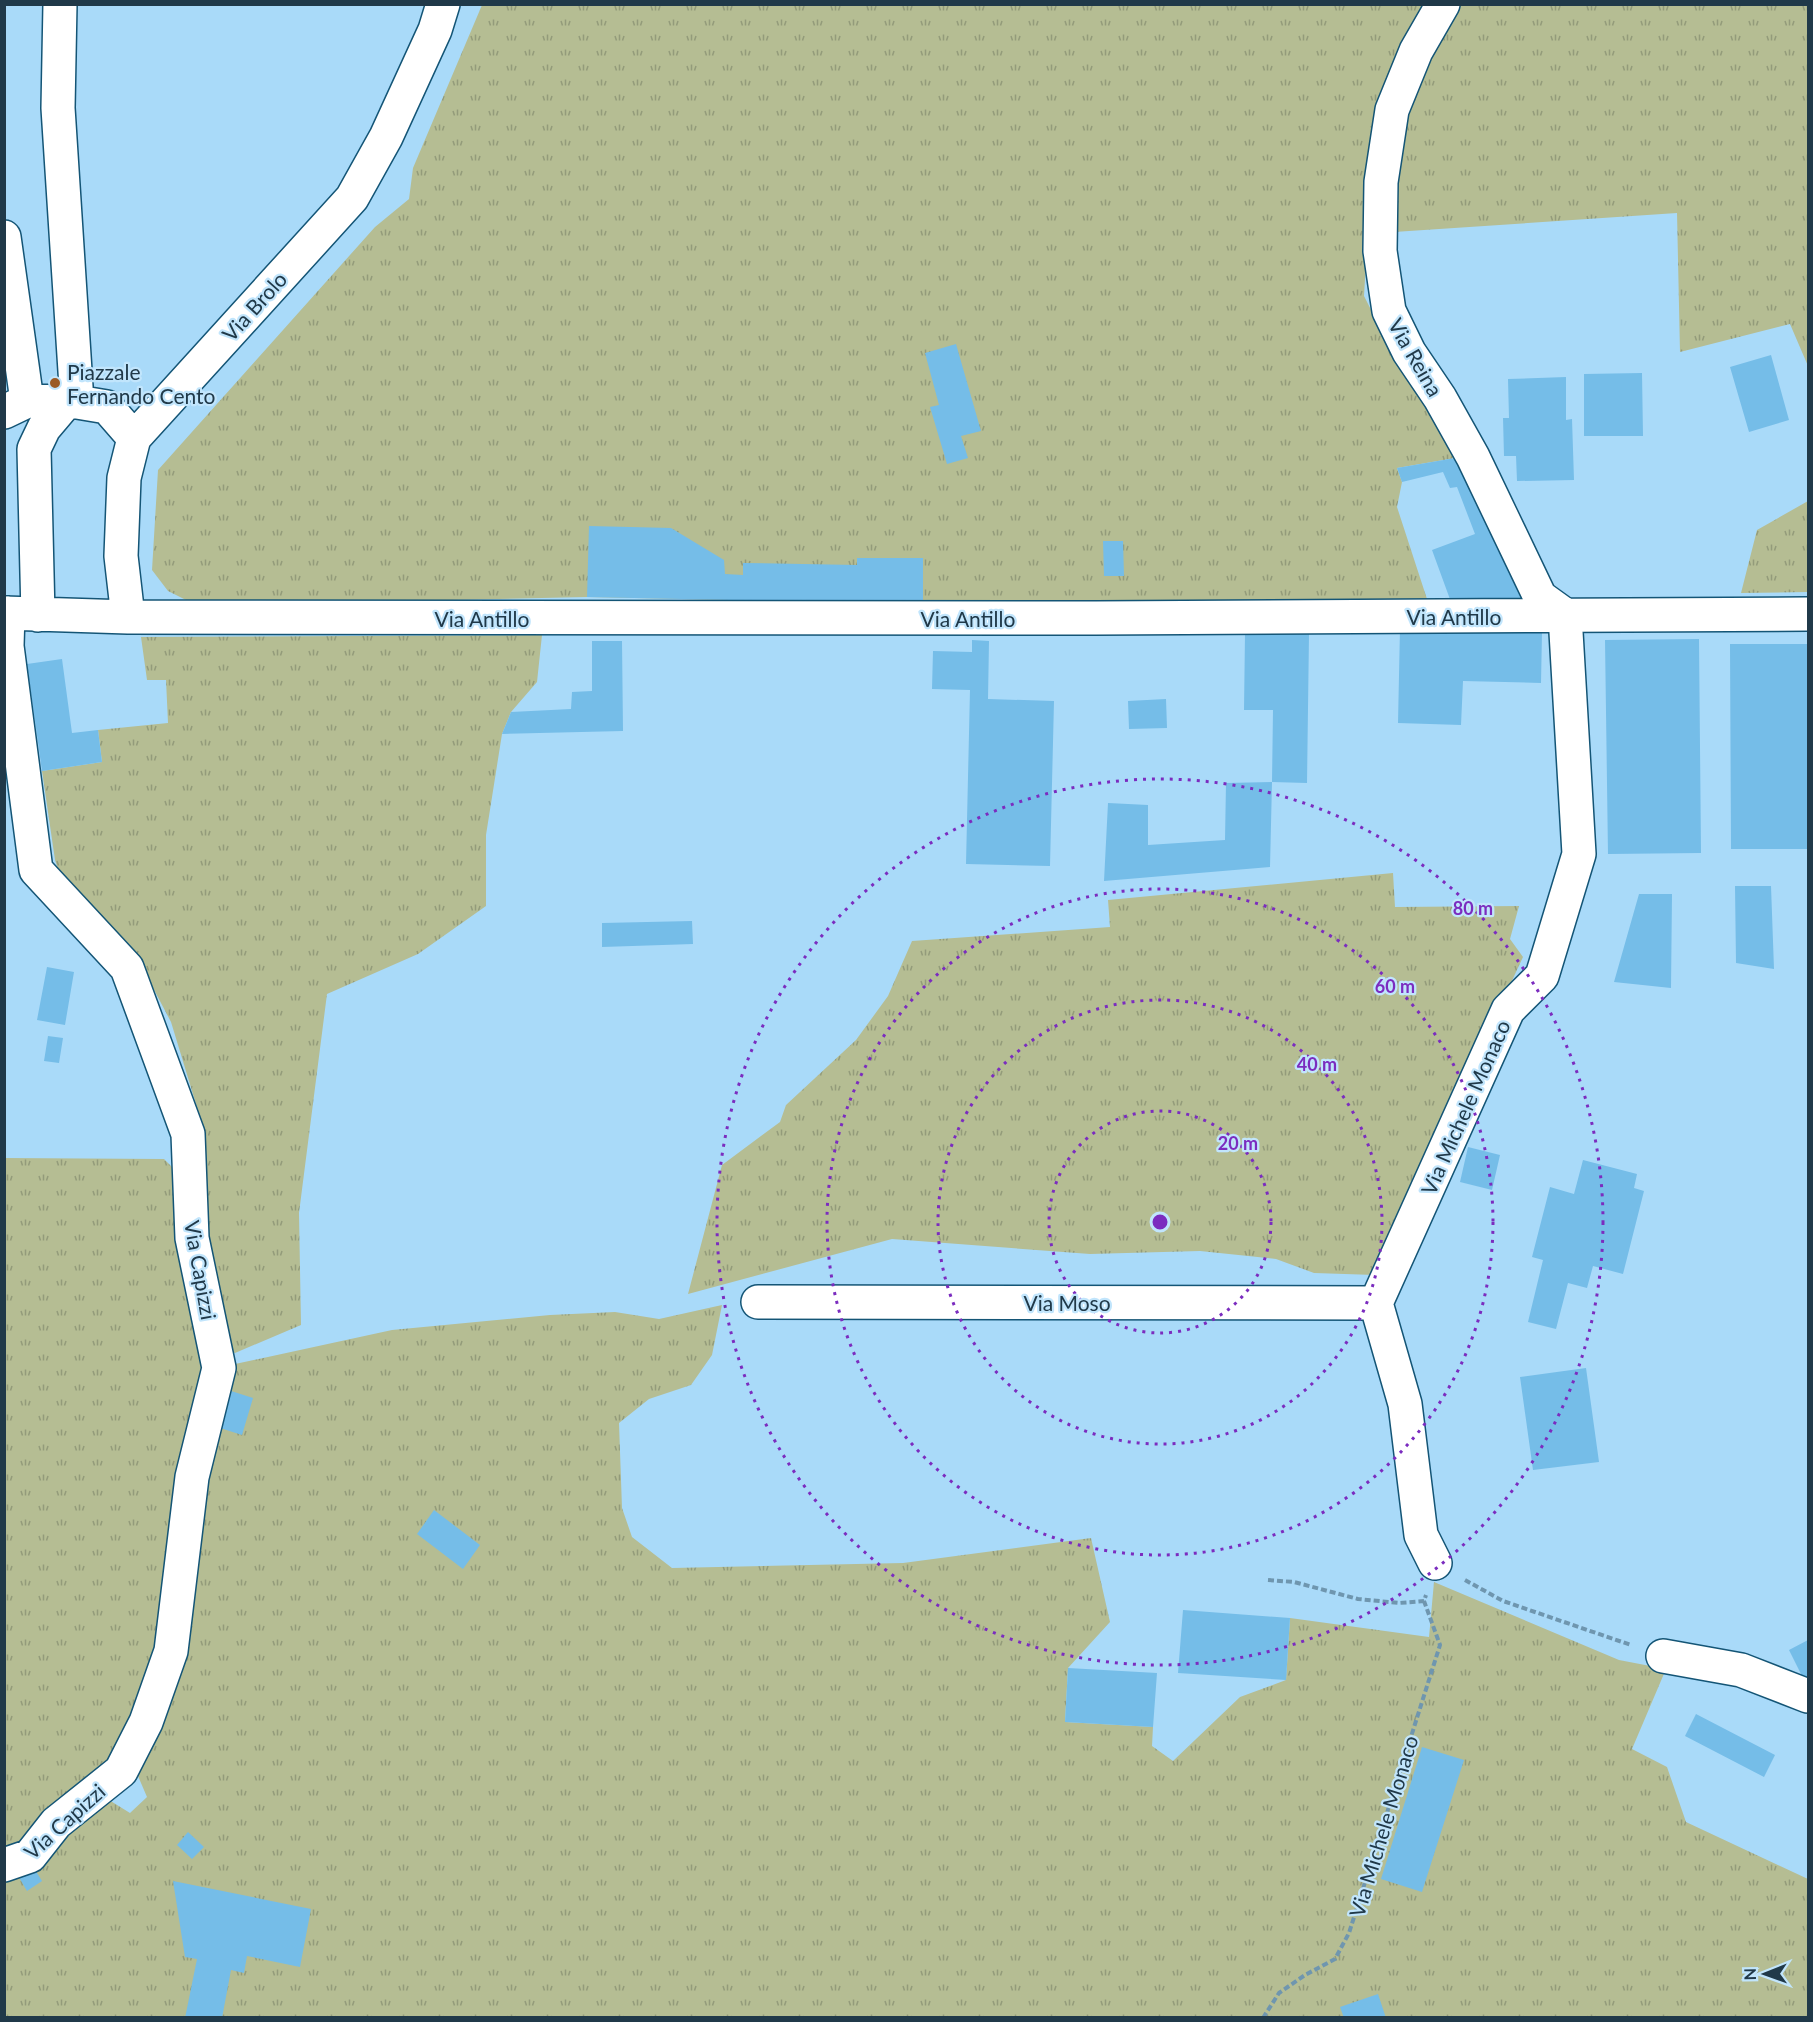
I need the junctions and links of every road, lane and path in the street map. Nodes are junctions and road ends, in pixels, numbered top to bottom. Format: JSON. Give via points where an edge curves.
{"nodes":[{"id":1,"x":60,"y":4,"type":"edge"},
{"id":2,"x":443,"y":4,"type":"edge"},
{"id":3,"x":1443,"y":4,"type":"edge"},
{"id":4,"x":4,"y":237,"type":"edge"},
{"id":5,"x":72,"y":402,"type":"junction"},
{"id":6,"x":16,"y":407,"type":"edge"},
{"id":7,"x":134,"y":438,"type":"junction"},
{"id":8,"x":17,"y":614,"type":"edge"},
{"id":9,"x":1809,"y":614,"type":"edge"},
{"id":10,"x":1565,"y":615,"type":"junction"},
{"id":11,"x":128,"y":617,"type":"junction"},
{"id":12,"x":758,"y":1302,"type":"dead end"},
{"id":13,"x":1376,"y":1303,"type":"junction"},
{"id":14,"x":1435,"y":1563,"type":"junction"},
{"id":15,"x":1268,"y":1580,"type":"dead end"},
{"id":16,"x":1424,"y":1601,"type":"junction"},
{"id":17,"x":1663,"y":1656,"type":"joint"},
{"id":18,"x":1809,"y":1696,"type":"edge"},
{"id":19,"x":4,"y":1865,"type":"edge"},
{"id":20,"x":1263,"y":2018,"type":"edge"}],
"edges":[{"from":1,"to":5,"type":"street","via":[[58,108]]},
{"from":2,"to":7,"type":"street","name":"Via Brolo","via":[[386,137],[352,198]]},
{"from":3,"to":10,"type":"street","name":"Via Reina","via":[[1416,51],[1392,110],[1381,182],[1380,251],[1389,310],[1409,352],[1473,457],[1540,597]]},
{"from":4,"to":6,"type":"street"},
{"from":5,"to":6,"type":"street"},
{"from":5,"to":7,"type":"street","via":[[107,407]]},
{"from":5,"to":8,"type":"street","name":"Via Capizzi","via":[[44,428],[34,449]]},
{"from":7,"to":11,"type":"street","name":"Via Brolo","via":[[124,478],[121,556]]},
{"from":8,"to":11,"type":"street","name":"Via Antillo"},
{"from":8,"to":19,"type":"street","name":"Via Capizzi","via":[[7,646],[36,870],[127,968],[188,1134],[192,1238],[219,1368],[192,1477],[171,1651],[146,1722],[121,1771],[56,1823],[30,1856]]},
{"from":9,"to":10,"type":"street","name":"Via Antillo"},
{"from":10,"to":11,"type":"street","name":"Via Antillo"},
{"from":10,"to":13,"type":"street","name":"Via Michele Monaco","via":[[1579,854],[1542,976],[1508,1010]]},
{"from":12,"to":13,"type":"street","name":"Via Moso"},
{"from":13,"to":14,"type":"street","via":[[1405,1404],[1421,1535]]},
{"from":14,"to":16,"type":"path"},
{"from":14,"to":17,"type":"path","via":[[1503,1601]]},
{"from":15,"to":16,"type":"path","via":[[1294,1582],[1358,1599]]},
{"from":16,"to":20,"type":"path","name":"Via Michele Monaco","via":[[1440,1645],[1349,1933],[1335,1959],[1279,1993]]},
{"from":17,"to":18,"type":"street","via":[[1741,1670]]}]}
